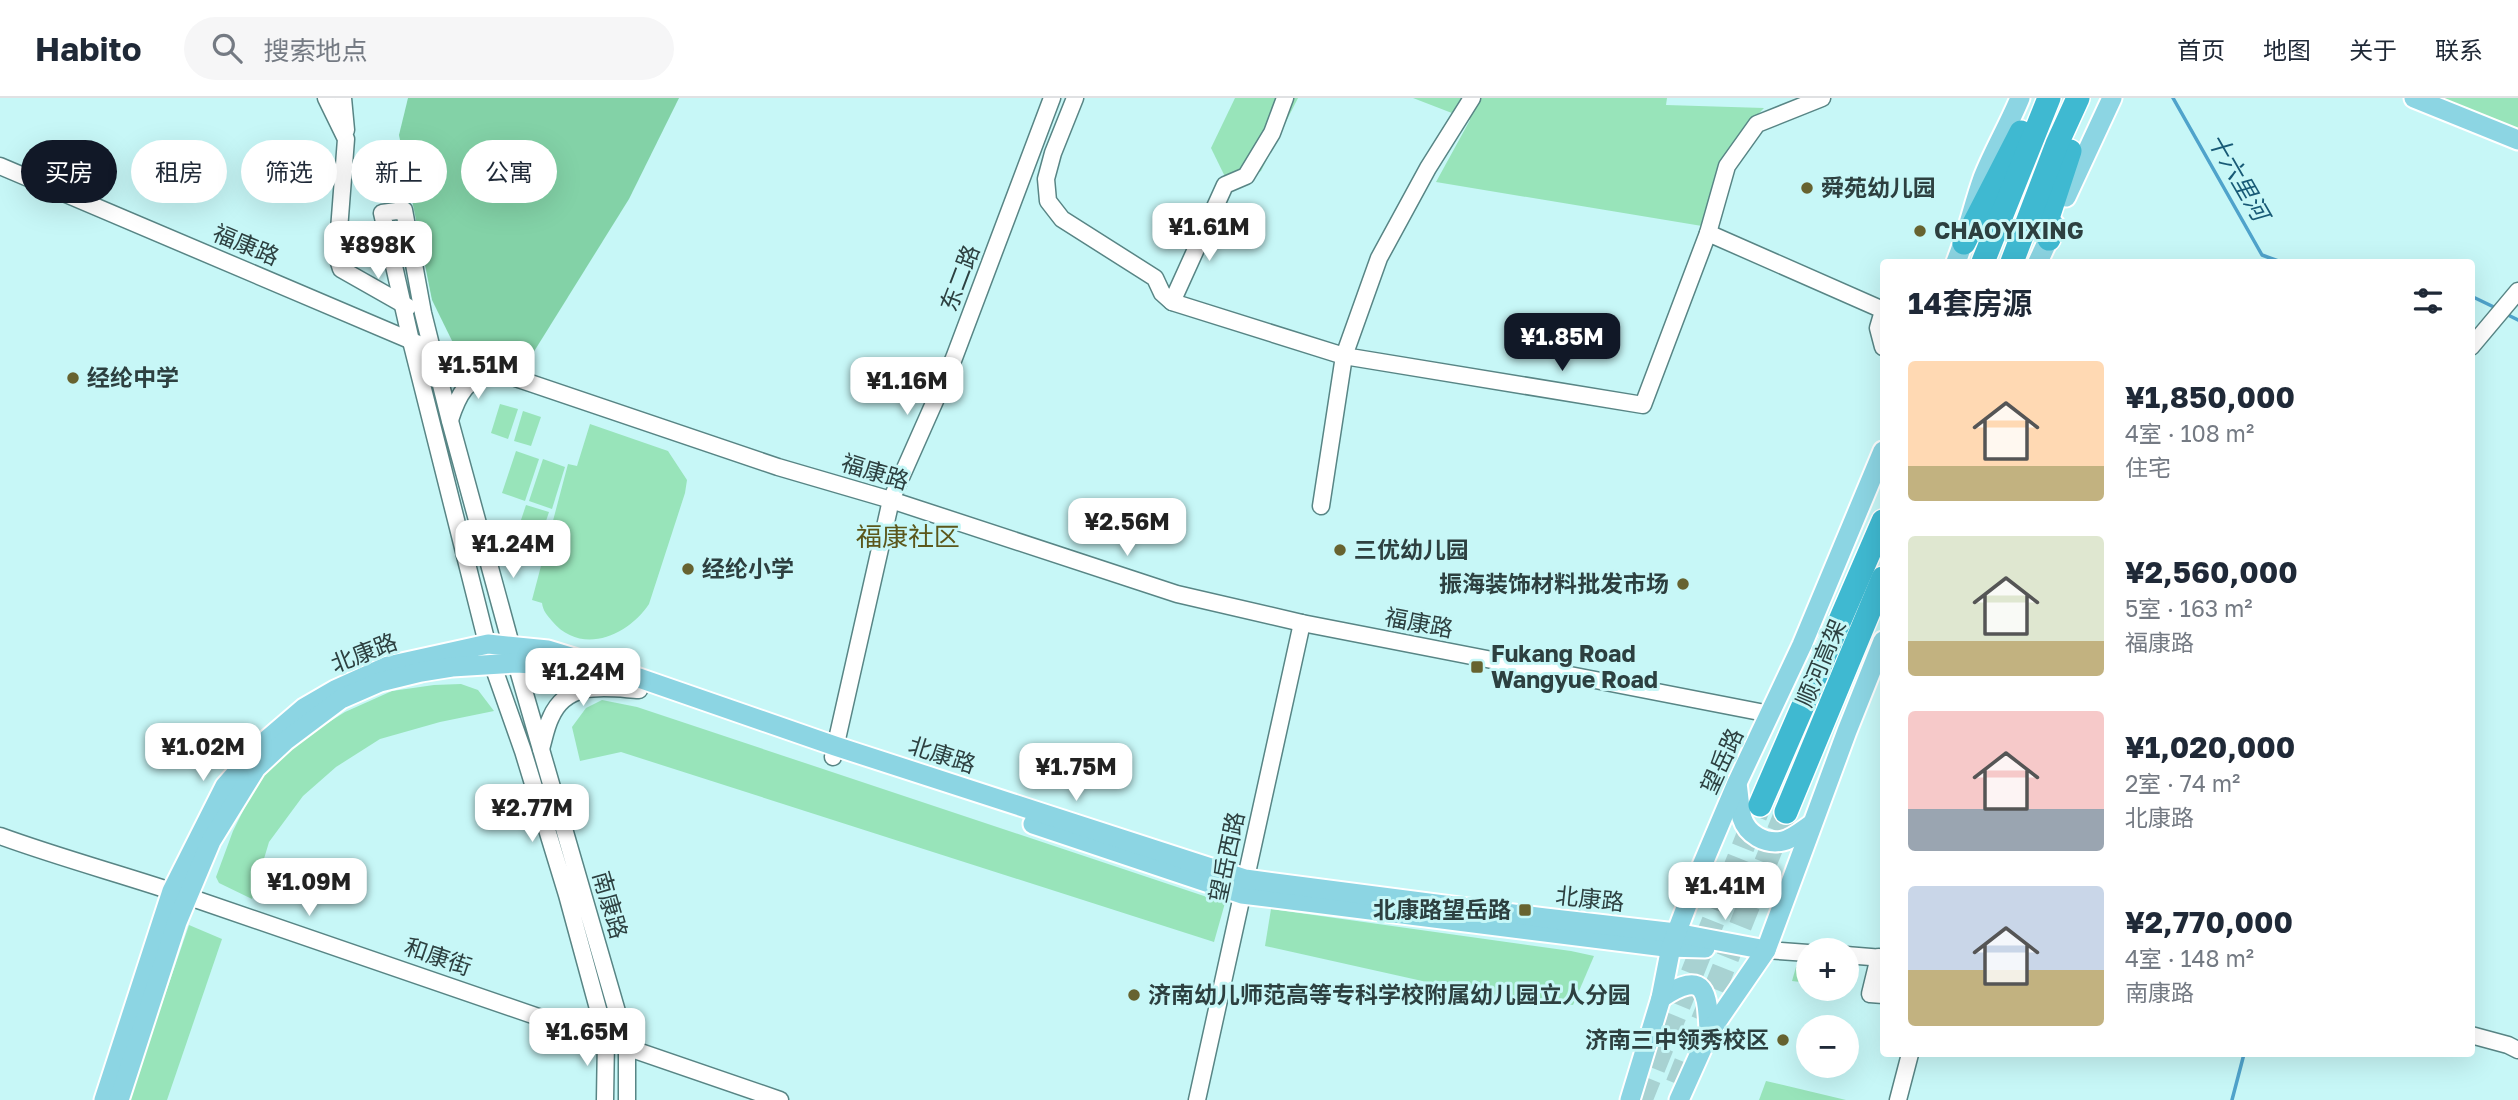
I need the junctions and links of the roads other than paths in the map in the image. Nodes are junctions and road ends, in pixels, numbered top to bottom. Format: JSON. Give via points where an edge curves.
{"nodes":[{"id":1,"x":327,"y":98,"type":"edge"},
{"id":2,"x":343,"y":98,"type":"edge"},
{"id":3,"x":1052,"y":98,"type":"edge"},
{"id":4,"x":1075,"y":98,"type":"edge"},
{"id":5,"x":1285,"y":98,"type":"edge"},
{"id":6,"x":1472,"y":98,"type":"edge"},
{"id":7,"x":1822,"y":98,"type":"edge"},
{"id":8,"x":2020,"y":98,"type":"edge"},
{"id":9,"x":2044,"y":98,"type":"edge"},
{"id":10,"x":2049,"y":98,"type":"edge"},
{"id":11,"x":2080,"y":98,"type":"edge"},
{"id":12,"x":2112,"y":98,"type":"edge"},
{"id":13,"x":2414,"y":98,"type":"edge"},
{"id":14,"x":346,"y":139,"type":"junction"},
{"id":15,"x":2518,"y":140,"type":"edge"},
{"id":16,"x":0,"y":166,"type":"edge"},
{"id":17,"x":1708,"y":233,"type":"junction"},
{"id":18,"x":2049,"y":239,"type":"junction"},
{"id":19,"x":1960,"y":253,"type":"edge"},
{"id":20,"x":1984,"y":259,"type":"edge"},
{"id":21,"x":2013,"y":259,"type":"edge"},
{"id":22,"x":2039,"y":259,"type":"edge"},
{"id":23,"x":2517,"y":293,"type":"edge"},
{"id":24,"x":1172,"y":302,"type":"junction"},
{"id":25,"x":403,"y":305,"type":"junction"},
{"id":26,"x":1880,"y":309,"type":"edge"},
{"id":27,"x":423,"y":313,"type":"junction"},
{"id":28,"x":411,"y":341,"type":"junction"},
{"id":29,"x":2475,"y":342,"type":"edge"},
{"id":30,"x":433,"y":350,"type":"junction"},
{"id":31,"x":1344,"y":356,"type":"junction"},
{"id":32,"x":493,"y":369,"type":"junction"},
{"id":33,"x":450,"y":421,"type":"junction"},
{"id":34,"x":1880,"y":458,"type":"edge"},
{"id":35,"x":891,"y":500,"type":"junction"},
{"id":36,"x":1321,"y":506,"type":"dead end"},
{"id":37,"x":1880,"y":528,"type":"edge"},
{"id":38,"x":1880,"y":585,"type":"edge"},
{"id":39,"x":1302,"y":623,"type":"junction"},
{"id":40,"x":488,"y":644,"type":"junction"},
{"id":41,"x":1880,"y":649,"type":"edge"},
{"id":42,"x":514,"y":654,"type":"junction"},
{"id":43,"x":492,"y":663,"type":"junction"},
{"id":44,"x":639,"y":690,"type":"junction"},
{"id":45,"x":1770,"y":714,"type":"junction"},
{"id":46,"x":541,"y":749,"type":"junction"},
{"id":47,"x":834,"y":752,"type":"junction"},
{"id":48,"x":1737,"y":783,"type":"junction"},
{"id":49,"x":1760,"y":805,"type":"tunnel mouth"},
{"id":50,"x":1786,"y":812,"type":"tunnel mouth"},
{"id":51,"x":1812,"y":824,"type":"junction"},
{"id":52,"x":0,"y":836,"type":"edge"},
{"id":53,"x":1244,"y":887,"type":"junction"},
{"id":54,"x":179,"y":894,"type":"junction"},
{"id":55,"x":1674,"y":940,"type":"junction"},
{"id":56,"x":1766,"y":950,"type":"junction"},
{"id":57,"x":1796,"y":952,"type":"edge"},
{"id":58,"x":1859,"y":956,"type":"edge"},
{"id":59,"x":1880,"y":958,"type":"edge"},
{"id":60,"x":1880,"y":961,"type":"edge"},
{"id":61,"x":1880,"y":995,"type":"edge"},
{"id":62,"x":1661,"y":998,"type":"junction"},
{"id":63,"x":1709,"y":1033,"type":"junction"},
{"id":64,"x":2475,"y":1036,"type":"edge"},
{"id":65,"x":606,"y":1038,"type":"junction"},
{"id":66,"x":627,"y":1046,"type":"junction"},
{"id":67,"x":2518,"y":1050,"type":"edge"},
{"id":68,"x":1909,"y":1057,"type":"edge"},
{"id":69,"x":104,"y":1100,"type":"edge"},
{"id":70,"x":119,"y":1100,"type":"edge"},
{"id":71,"x":605,"y":1100,"type":"edge"},
{"id":72,"x":627,"y":1100,"type":"edge"},
{"id":73,"x":780,"y":1100,"type":"edge"},
{"id":74,"x":1197,"y":1100,"type":"edge"},
{"id":75,"x":1630,"y":1100,"type":"edge"},
{"id":76,"x":1679,"y":1100,"type":"edge"},
{"id":77,"x":1898,"y":1100,"type":"edge"}],
"edges":[{"from":1,"to":14,"type":"street"},
{"from":2,"to":14,"type":"street"},
{"from":3,"to":35,"type":"street","name":"东二路","via":[[954,358]]},
{"from":4,"to":24,"type":"street","via":[[1046,179],[1048,201],[1062,219],[1155,278]]},
{"from":5,"to":24,"type":"street","via":[[1272,133],[1246,176],[1224,185]]},
{"from":6,"to":31,"type":"street","via":[[1379,257]]},
{"from":7,"to":17,"type":"street","via":[[1757,124],[1727,166]]},
{"from":8,"to":19,"type":"main road","via":[[1984,176]]},
{"from":9,"to":19,"type":"highway","via":[[2021,132]]},
{"from":10,"to":20,"type":"highway"},
{"from":11,"to":18,"type":"highway","via":[[2080,120],[2049,215]]},
{"from":11,"to":21,"type":"highway","via":[[2057,144]]},
{"from":12,"to":18,"type":"main road"},
{"from":13,"to":15,"type":"main road"},
{"from":14,"to":25,"type":"street","via":[[337,256],[341,269]]},
{"from":16,"to":28,"type":"street","name":"福康路"},
{"from":17,"to":26,"type":"street"},
{"from":17,"to":31,"type":"street","via":[[1643,405]]},
{"from":18,"to":22,"type":"main road"},
{"from":23,"to":29,"type":"street"},
{"from":24,"to":31,"type":"street"},
{"from":25,"to":27,"type":"street"},
{"from":25,"to":27,"type":"street","name":"南康路","via":[[382,213],[404,210]]},
{"from":25,"to":28,"type":"street","name":"南康路"},
{"from":27,"to":30,"type":"street","name":"南康路"},
{"from":28,"to":30,"type":"street","name":"福康路"},
{"from":28,"to":40,"type":"street","name":"南康路"},
{"from":30,"to":32,"type":"street","name":"福康路"},
{"from":30,"to":33,"type":"street","name":"南康路"},
{"from":31,"to":36,"type":"street"},
{"from":32,"to":33,"type":"street","via":[[459,394]]},
{"from":32,"to":35,"type":"street","name":"福康路","via":[[778,467]]},
{"from":33,"to":42,"type":"street","name":"南康路"},
{"from":34,"to":45,"type":"main road","name":"望岳路"},
{"from":35,"to":39,"type":"street","name":"福康路","via":[[1177,594]]},
{"from":35,"to":47,"type":"street","name":"东二路"},
{"from":37,"to":49,"type":"highway","name":"顺河高架"},
{"from":38,"to":50,"type":"highway","name":"顺河高架"},
{"from":39,"to":45,"type":"street","name":"福康路"},
{"from":39,"to":53,"type":"street","name":"望岳西路"},
{"from":40,"to":42,"type":"main road","name":"北康路"},
{"from":40,"to":43,"type":"street","name":"南康路"},
{"from":40,"to":54,"type":"main road","name":"北康路","via":[[388,666],[304,708],[262,744],[225,786]]},
{"from":41,"to":51,"type":"main road"},
{"from":42,"to":43,"type":"main road","name":"北康路"},
{"from":42,"to":44,"type":"main road","name":"北康路"},
{"from":42,"to":46,"type":"street","name":"南康路"},
{"from":42,"to":47,"type":"main road","name":"北康路","via":[[548,650]]},
{"from":43,"to":54,"type":"main road","name":"北康路","via":[[421,672],[380,682],[341,699],[256,768]]},
{"from":43,"to":65,"type":"street","name":"南康路","via":[[559,869]]},
{"from":44,"to":46,"type":"street","via":[[592,687],[573,692],[551,717]]},
{"from":44,"to":47,"type":"main road","name":"北康路"},
{"from":45,"to":48,"type":"main road","name":"望岳路"},
{"from":46,"to":66,"type":"street","name":"南康路"},
{"from":47,"to":53,"type":"main road","name":"北康路"},
{"from":48,"to":51,"type":"main road","via":[[1742,820],[1752,834],[1766,841],[1783,841]]},
{"from":48,"to":55,"type":"main road","name":"望岳路"},
{"from":51,"to":56,"type":"main road"},
{"from":52,"to":54,"type":"street","name":"和康街"},
{"from":53,"to":55,"type":"main road","name":"北康路"},
{"from":53,"to":74,"type":"street","name":"望岳西路"},
{"from":54,"to":65,"type":"street","name":"和康街"},
{"from":54,"to":69,"type":"main road","name":"北康路"},
{"from":54,"to":70,"type":"main road","name":"北康路"},
{"from":55,"to":56,"type":"main road","name":"北康路"},
{"from":55,"to":62,"type":"main road","name":"望岳路"},
{"from":56,"to":57,"type":"street"},
{"from":56,"to":63,"type":"main road"},
{"from":58,"to":59,"type":"street"},
{"from":60,"to":61,"type":"street","via":[[1870,994]]},
{"from":62,"to":63,"type":"main road","via":[[1678,986],[1695,985],[1703,990]]},
{"from":62,"to":75,"type":"main road","name":"望岳路"},
{"from":63,"to":76,"type":"main road"},
{"from":64,"to":67,"type":"street"},
{"from":65,"to":66,"type":"street","name":"和康街"},
{"from":65,"to":71,"type":"street","name":"南康路"},
{"from":66,"to":72,"type":"street","name":"南康路"},
{"from":66,"to":73,"type":"street","name":"和康街"},
{"from":68,"to":77,"type":"street"}]}
